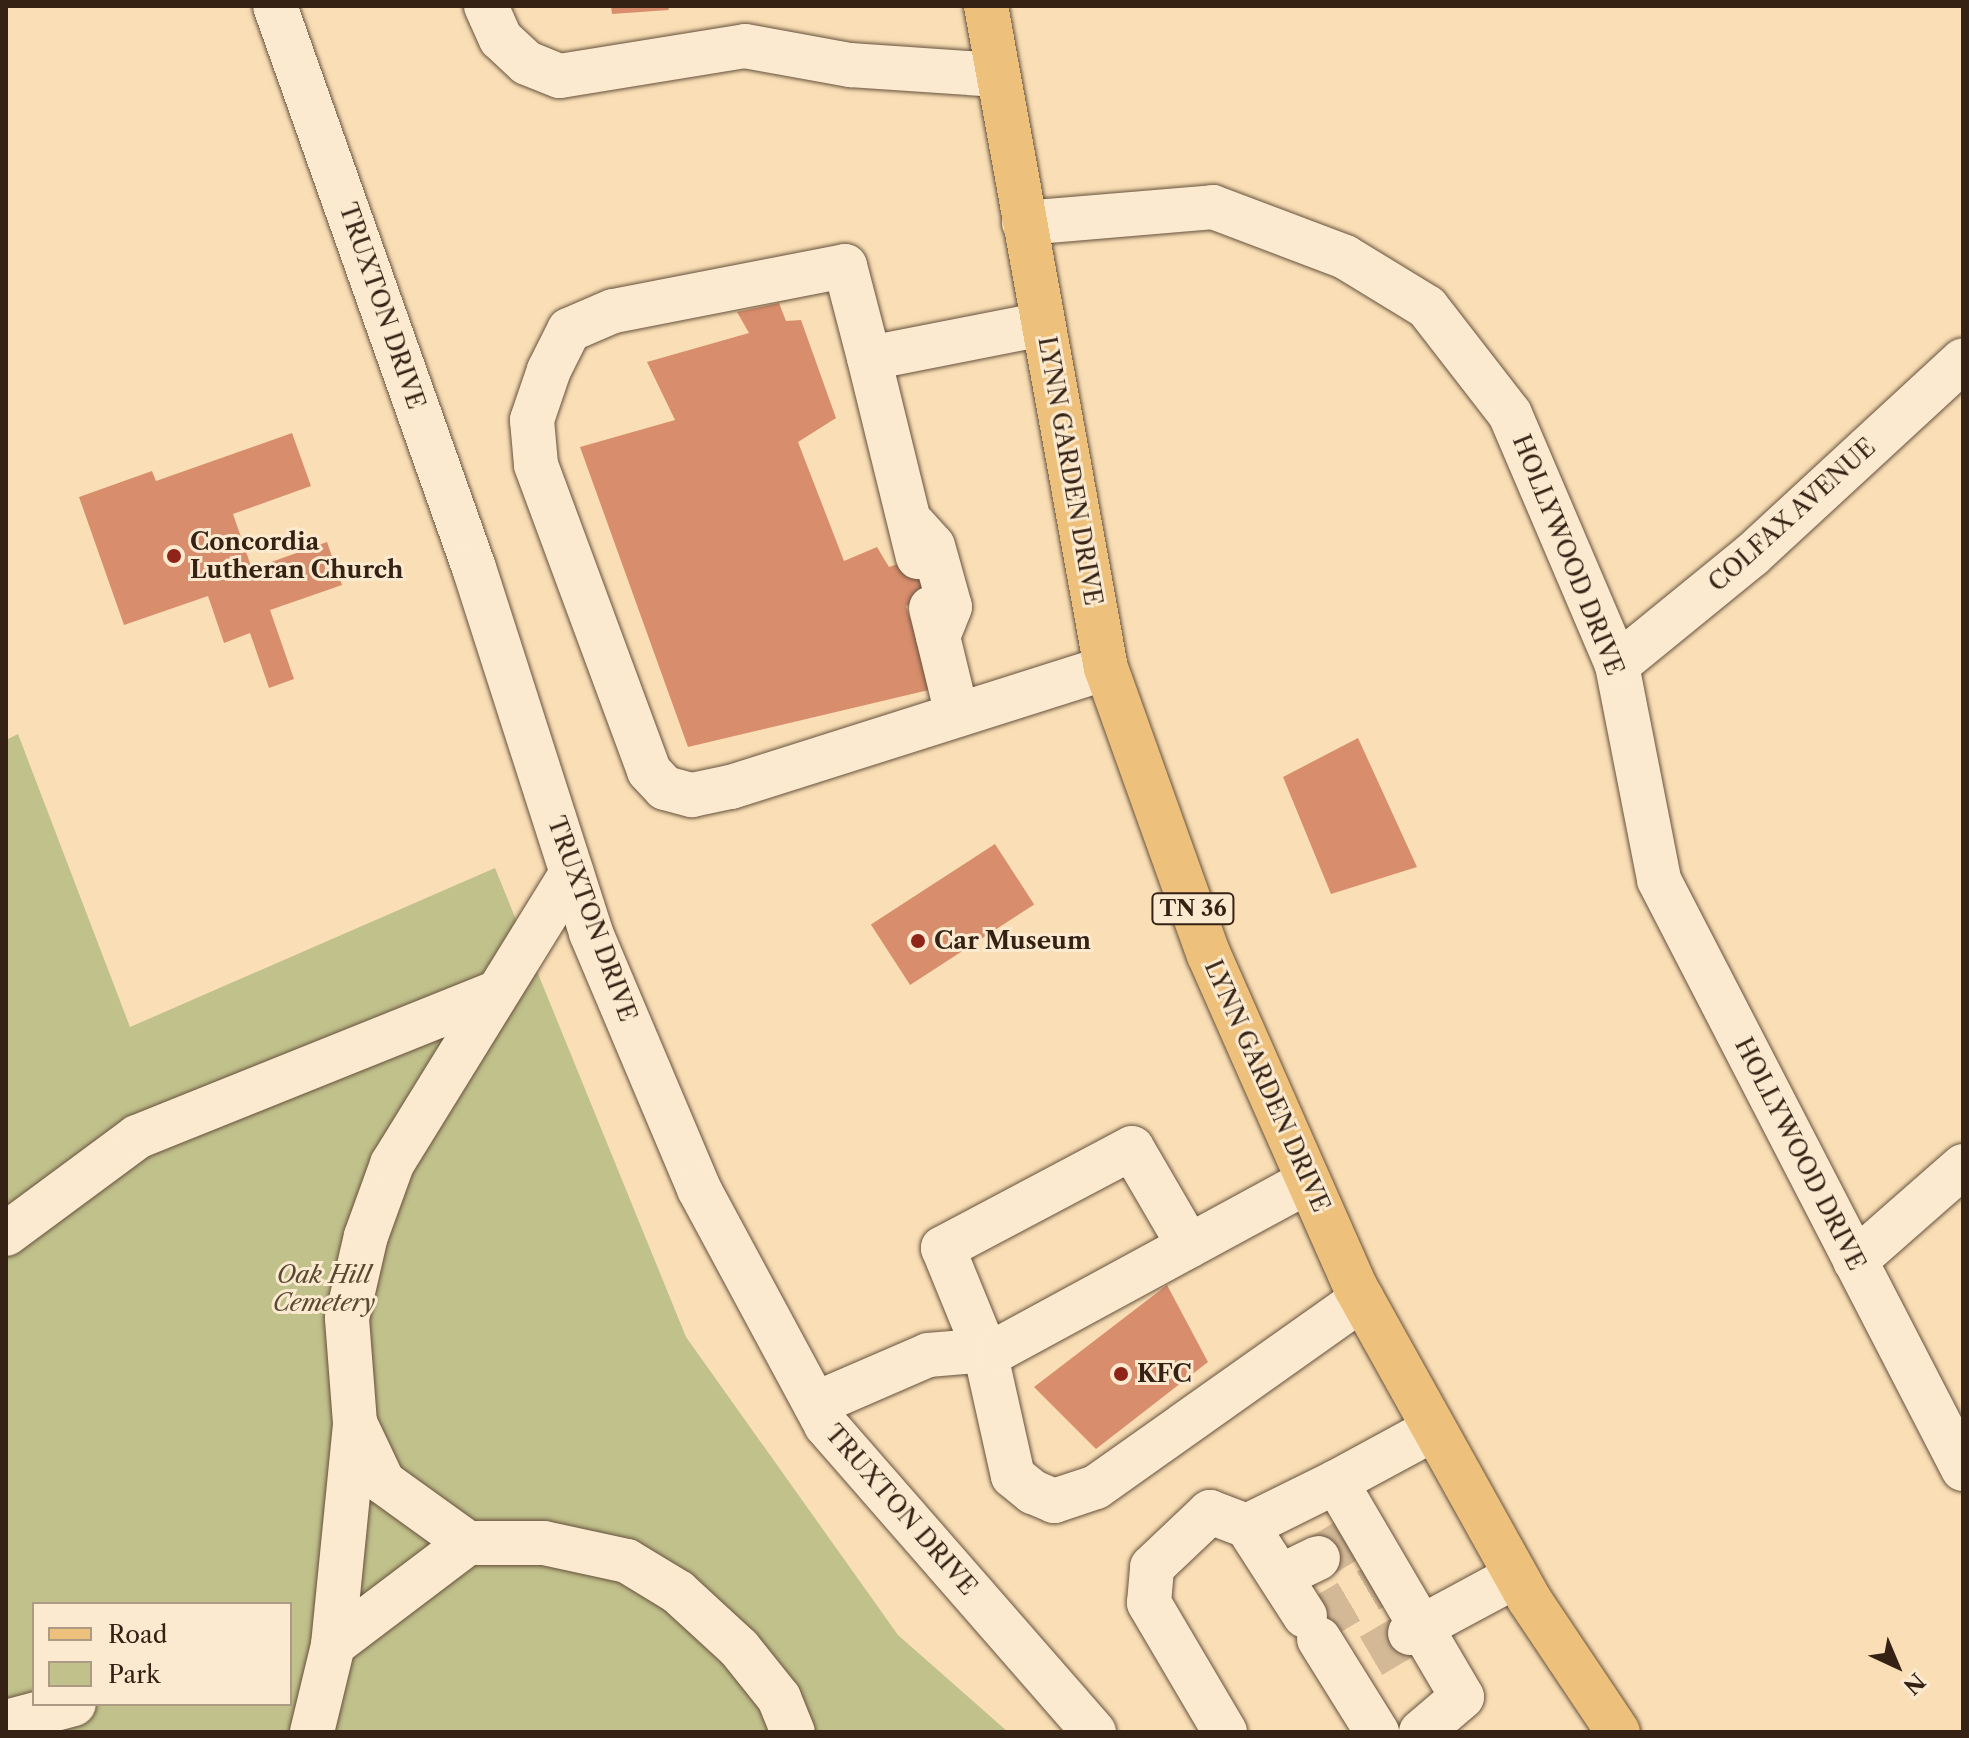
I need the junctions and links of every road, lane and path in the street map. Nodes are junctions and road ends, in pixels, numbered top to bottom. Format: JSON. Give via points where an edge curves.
{"nodes":[{"id":1,"x":275,"y":6,"type":"edge"},
{"id":2,"x":486,"y":6,"type":"edge"},
{"id":3,"x":986,"y":6,"type":"edge"},
{"id":4,"x":998,"y":75,"type":"junction"},
{"id":5,"x":1024,"y":223,"type":"junction"},
{"id":6,"x":1043,"y":324,"type":"junction"},
{"id":7,"x":869,"y":358,"type":"junction"},
{"id":8,"x":1963,"y":360,"type":"edge"},
{"id":9,"x":1617,"y":665,"type":"junction"},
{"id":10,"x":1106,"y":668,"type":"junction"},
{"id":11,"x":957,"y":715,"type":"junction"},
{"id":12,"x":572,"y":873,"type":"junction"},
{"id":13,"x":495,"y":993,"type":"junction"},
{"id":14,"x":1963,"y":1166,"type":"edge"},
{"id":15,"x":1308,"y":1181,"type":"junction"},
{"id":16,"x":6,"y":1234,"type":"edge"},
{"id":17,"x":1189,"y":1246,"type":"junction"},
{"id":18,"x":1855,"y":1261,"type":"junction"},
{"id":19,"x":1362,"y":1299,"type":"junction"},
{"id":20,"x":985,"y":1351,"type":"junction"},
{"id":21,"x":815,"y":1404,"type":"junction"},
{"id":22,"x":355,"y":1423,"type":"junction"},
{"id":23,"x":1434,"y":1429,"type":"junction"},
{"id":24,"x":1963,"y":1469,"type":"edge"},
{"id":25,"x":1336,"y":1482,"type":"junction"},
{"id":26,"x":1247,"y":1526,"type":"junction"},
{"id":27,"x":468,"y":1543,"type":"junction"},
{"id":28,"x":1329,"y":1550,"type":"junction"},
{"id":29,"x":1516,"y":1576,"type":"junction"},
{"id":30,"x":1415,"y":1631,"type":"junction"},
{"id":31,"x":316,"y":1670,"type":"edge"},
{"id":32,"x":66,"y":1706,"type":"edge"},
{"id":33,"x":6,"y":1722,"type":"edge"},
{"id":34,"x":1365,"y":1728,"type":"edge"},
{"id":35,"x":312,"y":1732,"type":"edge"},
{"id":36,"x":793,"y":1732,"type":"edge"},
{"id":37,"x":1094,"y":1732,"type":"edge"},
{"id":38,"x":1225,"y":1732,"type":"edge"},
{"id":39,"x":1421,"y":1732,"type":"edge"},
{"id":40,"x":1618,"y":1732,"type":"edge"}],
"edges":[{"from":1,"to":12,"type":"street","name":"TRUXTON DRIVE","via":[[474,568]]},
{"from":2,"to":4,"type":"street","via":[[510,47],[560,76],[745,46],[850,65]]},
{"from":3,"to":4,"type":"main road","name":"LYNN GARDEN DRIVE","number":"TN 36"},
{"from":4,"to":5,"type":"main road","name":"LYNN GARDEN DRIVE","number":"TN 36"},
{"from":5,"to":6,"type":"main road","name":"LYNN GARDEN DRIVE","number":"TN 36"},
{"from":5,"to":9,"type":"street","name":"HOLLYWOOD DRIVE","via":[[1213,207],[1345,257],[1427,307],[1510,414]]},
{"from":6,"to":7,"type":"street"},
{"from":6,"to":10,"type":"main road","name":"LYNN GARDEN DRIVE","number":"TN 36"},
{"from":7,"to":11,"type":"street"},
{"from":7,"to":11,"type":"street","via":[[845,266],[613,311],[569,330],[532,420],[536,465],[649,771],[665,788],[692,795],[731,787]]},
{"from":8,"to":9,"type":"street","name":"COLFAX AVENUE","via":[[1752,555]]},
{"from":9,"to":18,"type":"street","name":"HOLLYWOOD DRIVE","via":[[1659,880]]},
{"from":10,"to":11,"type":"street"},
{"from":10,"to":15,"type":"main road","name":"LYNN GARDEN DRIVE","number":"TN 36","via":[[1209,955]]},
{"from":12,"to":13,"type":"street"},
{"from":12,"to":21,"type":"street","name":"TRUXTON DRIVE","via":[[699,1189]]},
{"from":13,"to":16,"type":"street","via":[[137,1137]]},
{"from":13,"to":22,"type":"street","via":[[392,1164],[366,1236],[347,1318]]},
{"from":14,"to":18,"type":"street"},
{"from":15,"to":17,"type":"street"},
{"from":15,"to":19,"type":"main road","name":"LYNN GARDEN DRIVE","number":"TN 36"},
{"from":17,"to":20,"type":"street"},
{"from":17,"to":20,"type":"street","via":[[1132,1148],[943,1248]]},
{"from":18,"to":24,"type":"street","name":"HOLLYWOOD DRIVE"},
{"from":19,"to":20,"type":"street","via":[[1096,1487],[1054,1501],[1013,1476]]},
{"from":19,"to":23,"type":"main road","name":"LYNN GARDEN DRIVE","number":"TN 36"},
{"from":20,"to":21,"type":"street","via":[[928,1355]]},
{"from":21,"to":37,"type":"street","name":"TRUXTON DRIVE"},
{"from":22,"to":27,"type":"street","via":[[383,1482]]},
{"from":22,"to":31,"type":"street"},
{"from":23,"to":25,"type":"street"},
{"from":23,"to":29,"type":"main road","name":"LYNN GARDEN DRIVE","number":"TN 36"},
{"from":25,"to":26,"type":"street"},
{"from":25,"to":28,"type":"street"},
{"from":26,"to":28,"type":"street"},
{"from":26,"to":38,"type":"street","via":[[1210,1512],[1152,1567],[1149,1603]]},
{"from":27,"to":31,"type":"street"},
{"from":27,"to":36,"type":"street","via":[[544,1543],[627,1561],[678,1592],[739,1648],[779,1698]]},
{"from":28,"to":30,"type":"street","via":[[1385,1580]]},
{"from":28,"to":34,"type":"street","via":[[1334,1646]]},
{"from":29,"to":30,"type":"street"},
{"from":29,"to":40,"type":"main road","name":"LYNN GARDEN DRIVE","number":"TN 36"},
{"from":30,"to":39,"type":"street","via":[[1462,1697]]},
{"from":31,"to":35,"type":"street"},
{"from":32,"to":33,"type":"street"}]}
